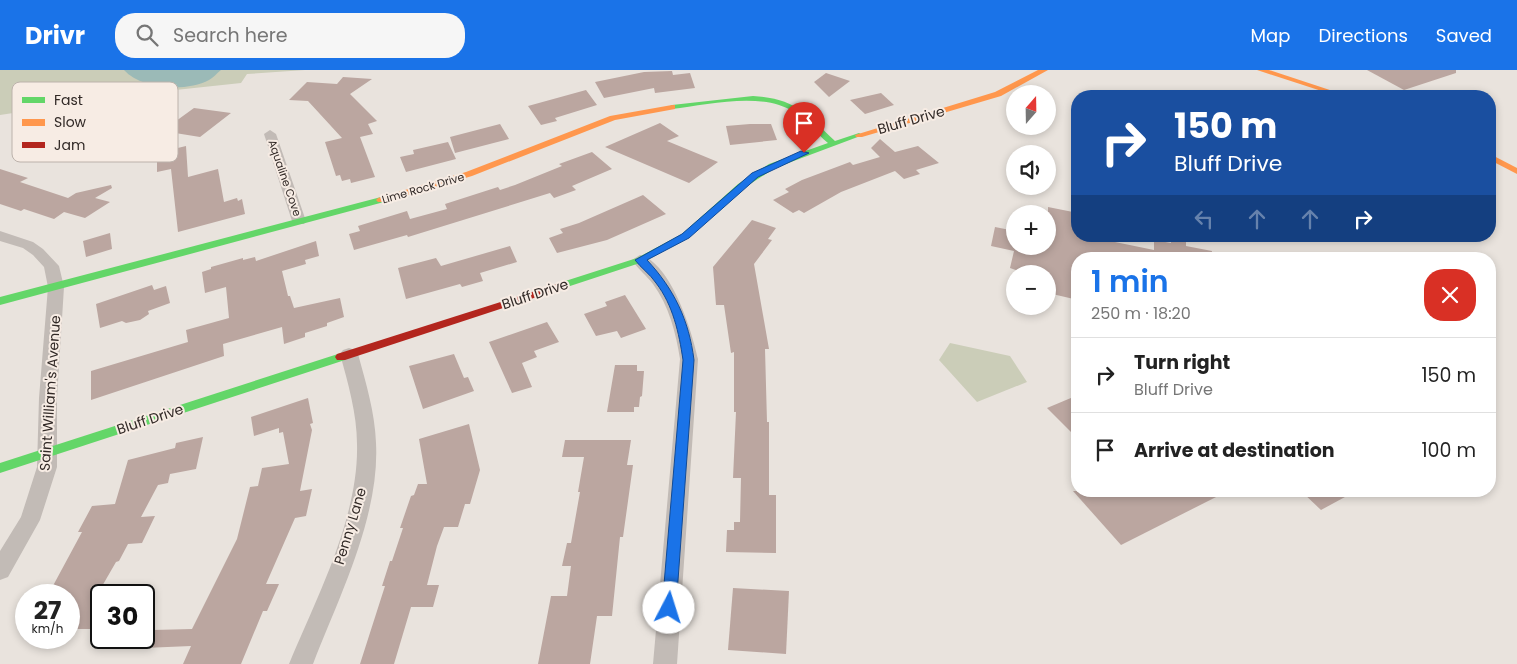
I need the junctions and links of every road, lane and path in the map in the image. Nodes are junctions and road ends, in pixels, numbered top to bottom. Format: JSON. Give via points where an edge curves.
{"nodes":[{"id":1,"x":1044,"y":70,"type":"edge"},
{"id":2,"x":1262,"y":70,"type":"edge"},
{"id":3,"x":1325,"y":90,"type":"edge"},
{"id":4,"x":270,"y":134,"type":"dead end"},
{"id":5,"x":832,"y":143,"type":"junction"},
{"id":6,"x":1496,"y":160,"type":"edge"},
{"id":7,"x":1517,"y":171,"type":"edge"},
{"id":8,"x":299,"y":222,"type":"junction"},
{"id":9,"x":0,"y":236,"type":"edge"},
{"id":10,"x":640,"y":260,"type":"junction"},
{"id":11,"x":56,"y":287,"type":"junction"},
{"id":12,"x":0,"y":301,"type":"edge"},
{"id":13,"x":349,"y":354,"type":"junction"},
{"id":14,"x":47,"y":452,"type":"junction"},
{"id":15,"x":0,"y":468,"type":"edge"},
{"id":16,"x":0,"y":570,"type":"edge"},
{"id":17,"x":301,"y":664,"type":"edge"},
{"id":18,"x":664,"y":664,"type":"edge"}],
"edges":[{"from":1,"to":5,"type":"street","name":"Bluff Drive","via":[[998,94]]},
{"from":2,"to":3,"type":"street"},
{"from":4,"to":8,"type":"street","name":"Aqualine Cove"},
{"from":5,"to":8,"type":"street","name":"Lime Rock Drive","via":[[794,108],[778,101],[756,99],[654,109],[613,118],[469,174]]},
{"from":5,"to":10,"type":"street","name":"Bluff Drive","via":[[755,175],[686,236]]},
{"from":6,"to":7,"type":"street"},
{"from":8,"to":11,"type":"street","name":"Lime Rock Drive"},
{"from":9,"to":11,"type":"street","name":"Saint William's Avenue","via":[[28,245],[38,252],[51,266]]},
{"from":10,"to":13,"type":"street","name":"Bluff Drive"},
{"from":10,"to":18,"type":"street","via":[[661,281],[678,314],[688,360]]},
{"from":11,"to":12,"type":"street","name":"Lime Rock Drive"},
{"from":11,"to":14,"type":"street","name":"Saint William's Avenue"},
{"from":13,"to":14,"type":"street","name":"Bluff Drive"},
{"from":13,"to":17,"type":"street","name":"Penny Lane","via":[[367,444],[361,502]]},
{"from":14,"to":15,"type":"street","name":"Bluff Drive"},
{"from":14,"to":16,"type":"street","name":"Saint William's Avenue","via":[[47,467],[30,520]]}]}
